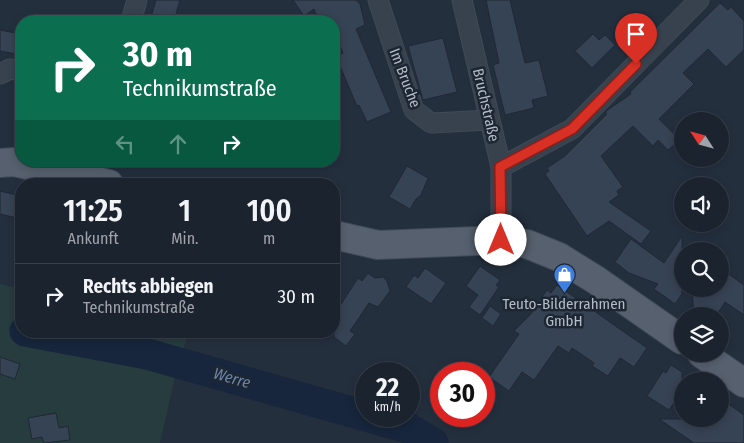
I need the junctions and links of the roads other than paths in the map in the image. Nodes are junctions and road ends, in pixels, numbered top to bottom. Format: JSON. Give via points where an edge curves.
{"nodes":[{"id":1,"x":137,"y":0,"type":"edge"},
{"id":2,"x":378,"y":0,"type":"edge"},
{"id":3,"x":462,"y":0,"type":"edge"},
{"id":4,"x":700,"y":0,"type":"edge"},
{"id":5,"x":133,"y":15,"type":"edge"},
{"id":6,"x":15,"y":69,"type":"edge"},
{"id":7,"x":0,"y":74,"type":"edge"},
{"id":8,"x":490,"y":120,"type":"junction"},
{"id":9,"x":15,"y":162,"type":"edge"},
{"id":10,"x":0,"y":163,"type":"edge"},
{"id":11,"x":36,"y":167,"type":"edge"},
{"id":12,"x":500,"y":167,"type":"junction"},
{"id":13,"x":83,"y":178,"type":"edge"},
{"id":14,"x":340,"y":236,"type":"edge"},
{"id":15,"x":501,"y":240,"type":"junction"},
{"id":16,"x":674,"y":334,"type":"edge"},
{"id":17,"x":714,"y":362,"type":"edge"},
{"id":18,"x":744,"y":383,"type":"edge"}],
"edges":[{"from":1,"to":5,"type":"street"},
{"from":2,"to":8,"type":"street","name":"Im Bruche","via":[[414,110],[431,123]]},
{"from":3,"to":8,"type":"street","name":"Bruchstraße"},
{"from":4,"to":12,"type":"street","via":[[572,129]]},
{"from":6,"to":7,"type":"street","via":[[10,68]]},
{"from":8,"to":12,"type":"street","name":"Bruchstraße"},
{"from":9,"to":10,"type":"main road"},
{"from":11,"to":13,"type":"main road"},
{"from":12,"to":15,"type":"street","name":"Bruchstraße"},
{"from":14,"to":15,"type":"main road","via":[[378,245]]},
{"from":15,"to":16,"type":"main road","via":[[527,244],[559,258]]},
{"from":17,"to":18,"type":"main road"}]}
